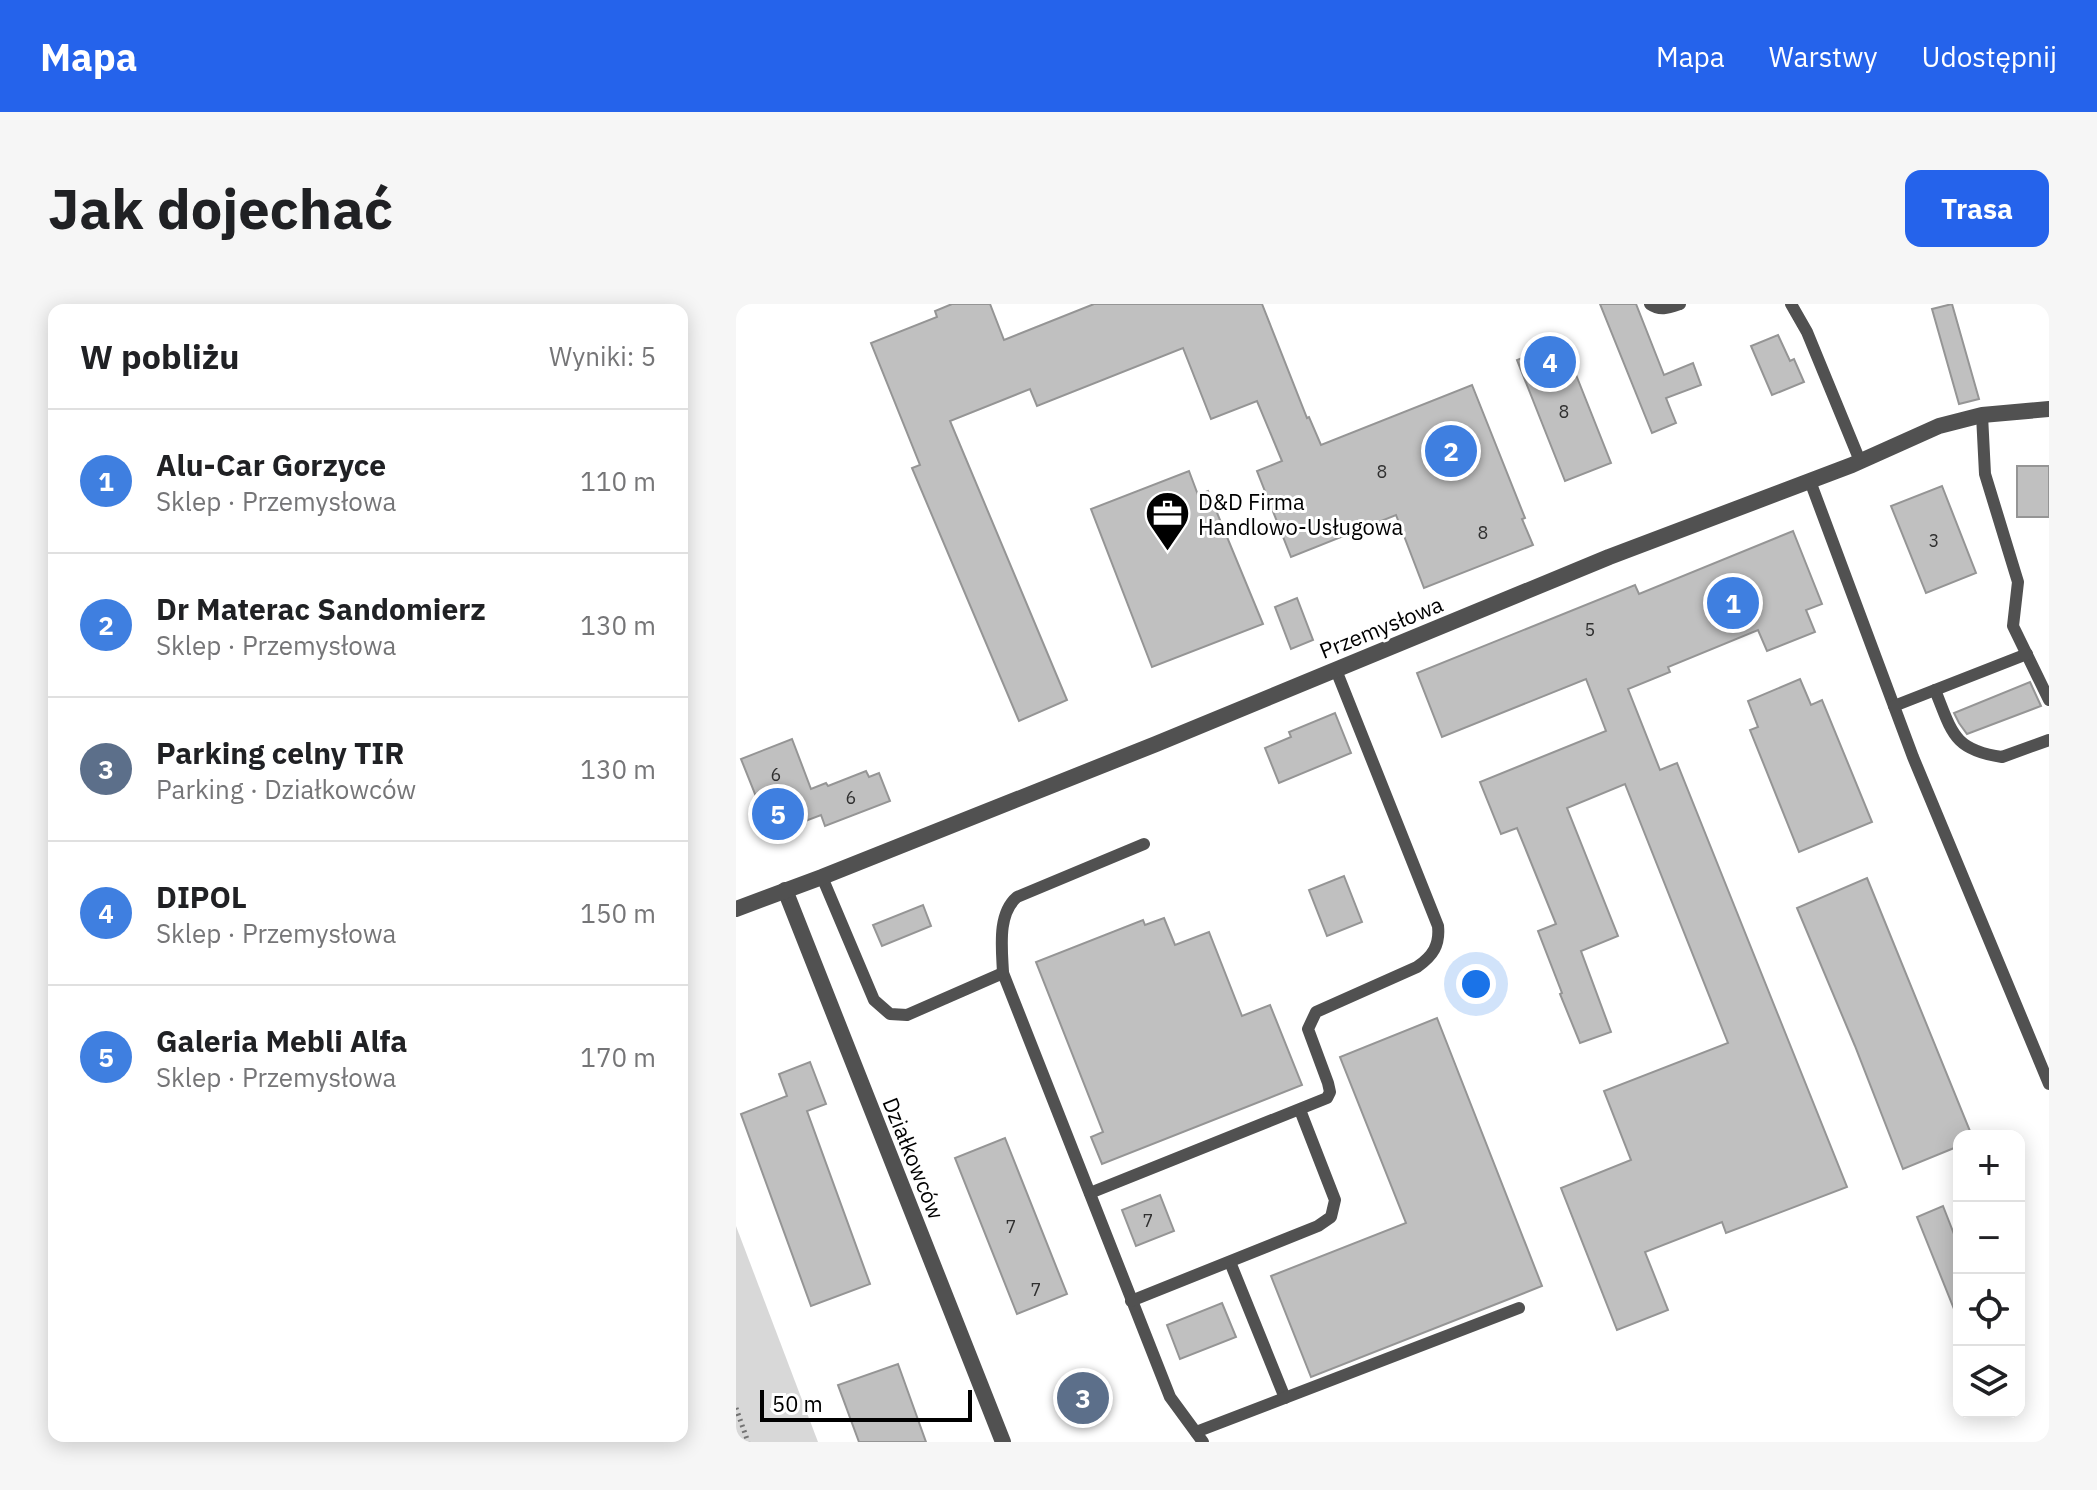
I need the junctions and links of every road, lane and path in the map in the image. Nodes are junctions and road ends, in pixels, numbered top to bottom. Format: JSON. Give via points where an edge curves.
{"nodes":[{"id":1,"x":1650,"y":304,"type":"edge"},
{"id":2,"x":1680,"y":304,"type":"edge"},
{"id":3,"x":1791,"y":304,"type":"edge"},
{"id":4,"x":2049,"y":409,"type":"edge"},
{"id":5,"x":1982,"y":415,"type":"junction"},
{"id":6,"x":1860,"y":461,"type":"junction"},
{"id":7,"x":1810,"y":481,"type":"junction"},
{"id":8,"x":2027,"y":654,"type":"junction"},
{"id":9,"x":1336,"y":670,"type":"junction"},
{"id":10,"x":1935,"y":690,"type":"junction"},
{"id":11,"x":2049,"y":700,"type":"edge"},
{"id":12,"x":1894,"y":706,"type":"junction"},
{"id":13,"x":2049,"y":740,"type":"edge"},
{"id":14,"x":1144,"y":844,"type":"dead end"},
{"id":15,"x":822,"y":877,"type":"junction"},
{"id":16,"x":785,"y":890,"type":"junction"},
{"id":17,"x":736,"y":909,"type":"edge"},
{"id":18,"x":1003,"y":973,"type":"junction"},
{"id":19,"x":2049,"y":1084,"type":"edge"},
{"id":20,"x":1300,"y":1110,"type":"junction"},
{"id":21,"x":1090,"y":1193,"type":"junction"},
{"id":22,"x":1230,"y":1262,"type":"junction"},
{"id":23,"x":1131,"y":1301,"type":"junction"},
{"id":24,"x":1519,"y":1308,"type":"dead end"},
{"id":25,"x":1285,"y":1398,"type":"junction"},
{"id":26,"x":736,"y":1408,"type":"edge"},
{"id":27,"x":1200,"y":1437,"type":"edge"},
{"id":28,"x":748,"y":1442,"type":"edge"},
{"id":29,"x":1003,"y":1442,"type":"edge"}],
"edges":[{"from":1,"to":2,"type":"lane","via":[[1658,309]]},
{"from":3,"to":6,"type":"lane"},
{"from":4,"to":5,"type":"street","name":"Przemysłowa"},
{"from":5,"to":6,"type":"street","name":"Przemysłowa","via":[[1939,426]]},
{"from":5,"to":8,"type":"lane","via":[[1985,474],[2018,582],[2013,626]]},
{"from":6,"to":7,"type":"street","name":"Przemysłowa"},
{"from":7,"to":9,"type":"street","name":"Przemysłowa"},
{"from":7,"to":12,"type":"lane"},
{"from":8,"to":10,"type":"lane"},
{"from":8,"to":11,"type":"lane"},
{"from":9,"to":15,"type":"street","name":"Przemysłowa"},
{"from":9,"to":20,"type":"lane","via":[[1439,939],[1417,967],[1316,1012],[1308,1029],[1330,1092]]},
{"from":10,"to":12,"type":"lane"},
{"from":10,"to":13,"type":"lane","via":[[1961,743],[2002,757]]},
{"from":12,"to":19,"type":"lane"},
{"from":14,"to":18,"type":"lane","via":[[1017,897],[1009,905],[1001,943]]},
{"from":15,"to":16,"type":"street","name":"Przemysłowa"},
{"from":15,"to":18,"type":"lane","via":[[874,1000],[890,1014],[907,1015]]},
{"from":16,"to":17,"type":"street","name":"Przemysłowa"},
{"from":16,"to":29,"type":"street","name":"Działkowców"},
{"from":18,"to":21,"type":"lane"},
{"from":20,"to":21,"type":"lane"},
{"from":20,"to":22,"type":"lane","via":[[1335,1200],[1331,1217]]},
{"from":21,"to":23,"type":"lane"},
{"from":22,"to":23,"type":"lane"},
{"from":22,"to":25,"type":"lane"},
{"from":23,"to":27,"type":"lane","via":[[1170,1397]]},
{"from":24,"to":25,"type":"lane"},
{"from":25,"to":27,"type":"lane"},
{"from":26,"to":28,"type":"path"}]}
